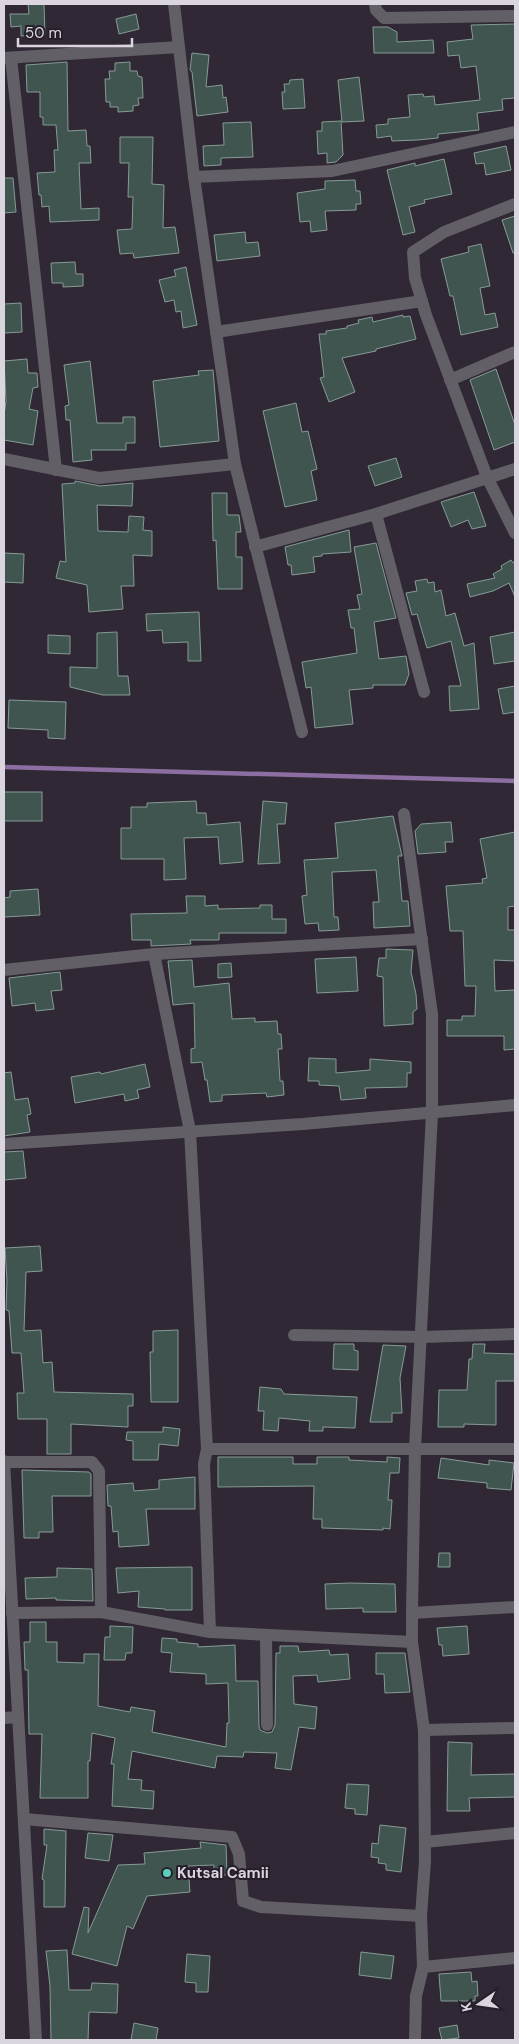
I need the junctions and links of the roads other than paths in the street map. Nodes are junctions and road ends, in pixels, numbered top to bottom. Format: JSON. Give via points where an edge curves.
{"nodes":[{"id":1,"x":174,"y":4,"type":"edge"},
{"id":2,"x":375,"y":4,"type":"edge"},
{"id":3,"x":515,"y":16,"type":"edge"},
{"id":4,"x":179,"y":47,"type":"junction"},
{"id":5,"x":7,"y":58,"type":"edge"},
{"id":6,"x":515,"y":132,"type":"edge"},
{"id":7,"x":194,"y":178,"type":"junction"},
{"id":8,"x":515,"y":204,"type":"edge"},
{"id":9,"x":422,"y":301,"type":"junction"},
{"id":10,"x":216,"y":332,"type":"junction"},
{"id":11,"x":515,"y":352,"type":"edge"},
{"id":12,"x":450,"y":380,"type":"junction"},
{"id":13,"x":4,"y":459,"type":"edge"},
{"id":14,"x":235,"y":464,"type":"junction"},
{"id":15,"x":515,"y":469,"type":"edge"},
{"id":16,"x":56,"y":470,"type":"junction"},
{"id":17,"x":487,"y":478,"type":"junction"},
{"id":18,"x":376,"y":514,"type":"junction"},
{"id":19,"x":515,"y":533,"type":"edge"},
{"id":20,"x":255,"y":547,"type":"junction"},
{"id":21,"x":424,"y":692,"type":"dead end"},
{"id":22,"x":302,"y":732,"type":"dead end"},
{"id":23,"x":404,"y":814,"type":"dead end"},
{"id":24,"x":422,"y":939,"type":"junction"},
{"id":25,"x":154,"y":954,"type":"junction"},
{"id":26,"x":4,"y":970,"type":"edge"},
{"id":27,"x":515,"y":1105,"type":"edge"},
{"id":28,"x":432,"y":1113,"type":"junction"},
{"id":29,"x":190,"y":1131,"type":"junction"},
{"id":30,"x":4,"y":1144,"type":"edge"},
{"id":31,"x":294,"y":1334,"type":"dead end"},
{"id":32,"x":515,"y":1334,"type":"edge"},
{"id":33,"x":422,"y":1336,"type":"junction"},
{"id":34,"x":207,"y":1449,"type":"junction"},
{"id":35,"x":415,"y":1449,"type":"junction"},
{"id":36,"x":515,"y":1449,"type":"edge"},
{"id":37,"x":4,"y":1462,"type":"edge"},
{"id":38,"x":515,"y":1607,"type":"edge"},
{"id":39,"x":101,"y":1612,"type":"junction"},
{"id":40,"x":12,"y":1613,"type":"junction"},
{"id":41,"x":412,"y":1613,"type":"junction"},
{"id":42,"x":210,"y":1632,"type":"junction"},
{"id":43,"x":266,"y":1634,"type":"junction"},
{"id":44,"x":412,"y":1642,"type":"junction"},
{"id":45,"x":18,"y":1717,"type":"junction"},
{"id":46,"x":4,"y":1718,"type":"edge"},
{"id":47,"x":268,"y":1725,"type":"dead end"},
{"id":48,"x":515,"y":1728,"type":"edge"},
{"id":49,"x":424,"y":1730,"type":"junction"},
{"id":50,"x":24,"y":1819,"type":"junction"},
{"id":51,"x":515,"y":1834,"type":"edge"},
{"id":52,"x":425,"y":1842,"type":"junction"},
{"id":53,"x":421,"y":1916,"type":"junction"},
{"id":54,"x":515,"y":1958,"type":"edge"},
{"id":55,"x":423,"y":1967,"type":"junction"},
{"id":56,"x":36,"y":2040,"type":"edge"},
{"id":57,"x":414,"y":2040,"type":"edge"}],
"edges":[{"from":1,"to":4,"type":"street"},
{"from":2,"to":3,"type":"street","via":[[384,18]]},
{"from":4,"to":5,"type":"street"},
{"from":4,"to":7,"type":"street"},
{"from":5,"to":16,"type":"street"},
{"from":6,"to":7,"type":"street","via":[[332,172]]},
{"from":7,"to":10,"type":"street"},
{"from":8,"to":9,"type":"street","via":[[444,232],[413,252],[415,278]]},
{"from":9,"to":10,"type":"street"},
{"from":9,"to":12,"type":"street"},
{"from":10,"to":14,"type":"street"},
{"from":11,"to":12,"type":"street"},
{"from":12,"to":17,"type":"street"},
{"from":13,"to":16,"type":"street"},
{"from":14,"to":16,"type":"street","via":[[98,478]]},
{"from":14,"to":20,"type":"street"},
{"from":15,"to":17,"type":"street"},
{"from":17,"to":18,"type":"street"},
{"from":17,"to":19,"type":"street"},
{"from":18,"to":20,"type":"street"},
{"from":18,"to":21,"type":"street"},
{"from":20,"to":22,"type":"street"},
{"from":23,"to":24,"type":"street"},
{"from":24,"to":25,"type":"street"},
{"from":24,"to":28,"type":"street","via":[[432,1014]]},
{"from":25,"to":26,"type":"street"},
{"from":25,"to":29,"type":"street"},
{"from":27,"to":28,"type":"street"},
{"from":28,"to":29,"type":"street"},
{"from":28,"to":33,"type":"street"},
{"from":29,"to":30,"type":"street"},
{"from":29,"to":34,"type":"street"},
{"from":31,"to":33,"type":"street"},
{"from":32,"to":33,"type":"street"},
{"from":33,"to":35,"type":"street"},
{"from":34,"to":35,"type":"street"},
{"from":34,"to":42,"type":"street","via":[[204,1464]]},
{"from":35,"to":36,"type":"street"},
{"from":35,"to":41,"type":"street"},
{"from":37,"to":39,"type":"street","via":[[92,1462],[99,1471]]},
{"from":37,"to":40,"type":"street"},
{"from":38,"to":41,"type":"street"},
{"from":39,"to":40,"type":"street"},
{"from":39,"to":42,"type":"street"},
{"from":40,"to":45,"type":"street"},
{"from":41,"to":44,"type":"street"},
{"from":42,"to":43,"type":"street"},
{"from":43,"to":44,"type":"street"},
{"from":43,"to":47,"type":"street"},
{"from":44,"to":49,"type":"street"},
{"from":45,"to":46,"type":"street"},
{"from":45,"to":50,"type":"street"},
{"from":48,"to":49,"type":"street"},
{"from":49,"to":52,"type":"street"},
{"from":50,"to":53,"type":"street","via":[[232,1837],[239,1854],[243,1901],[261,1908]]},
{"from":50,"to":56,"type":"street"},
{"from":51,"to":52,"type":"street"},
{"from":52,"to":53,"type":"street"},
{"from":53,"to":55,"type":"street"},
{"from":54,"to":55,"type":"street"},
{"from":55,"to":57,"type":"street","via":[[416,1996]]}]}
